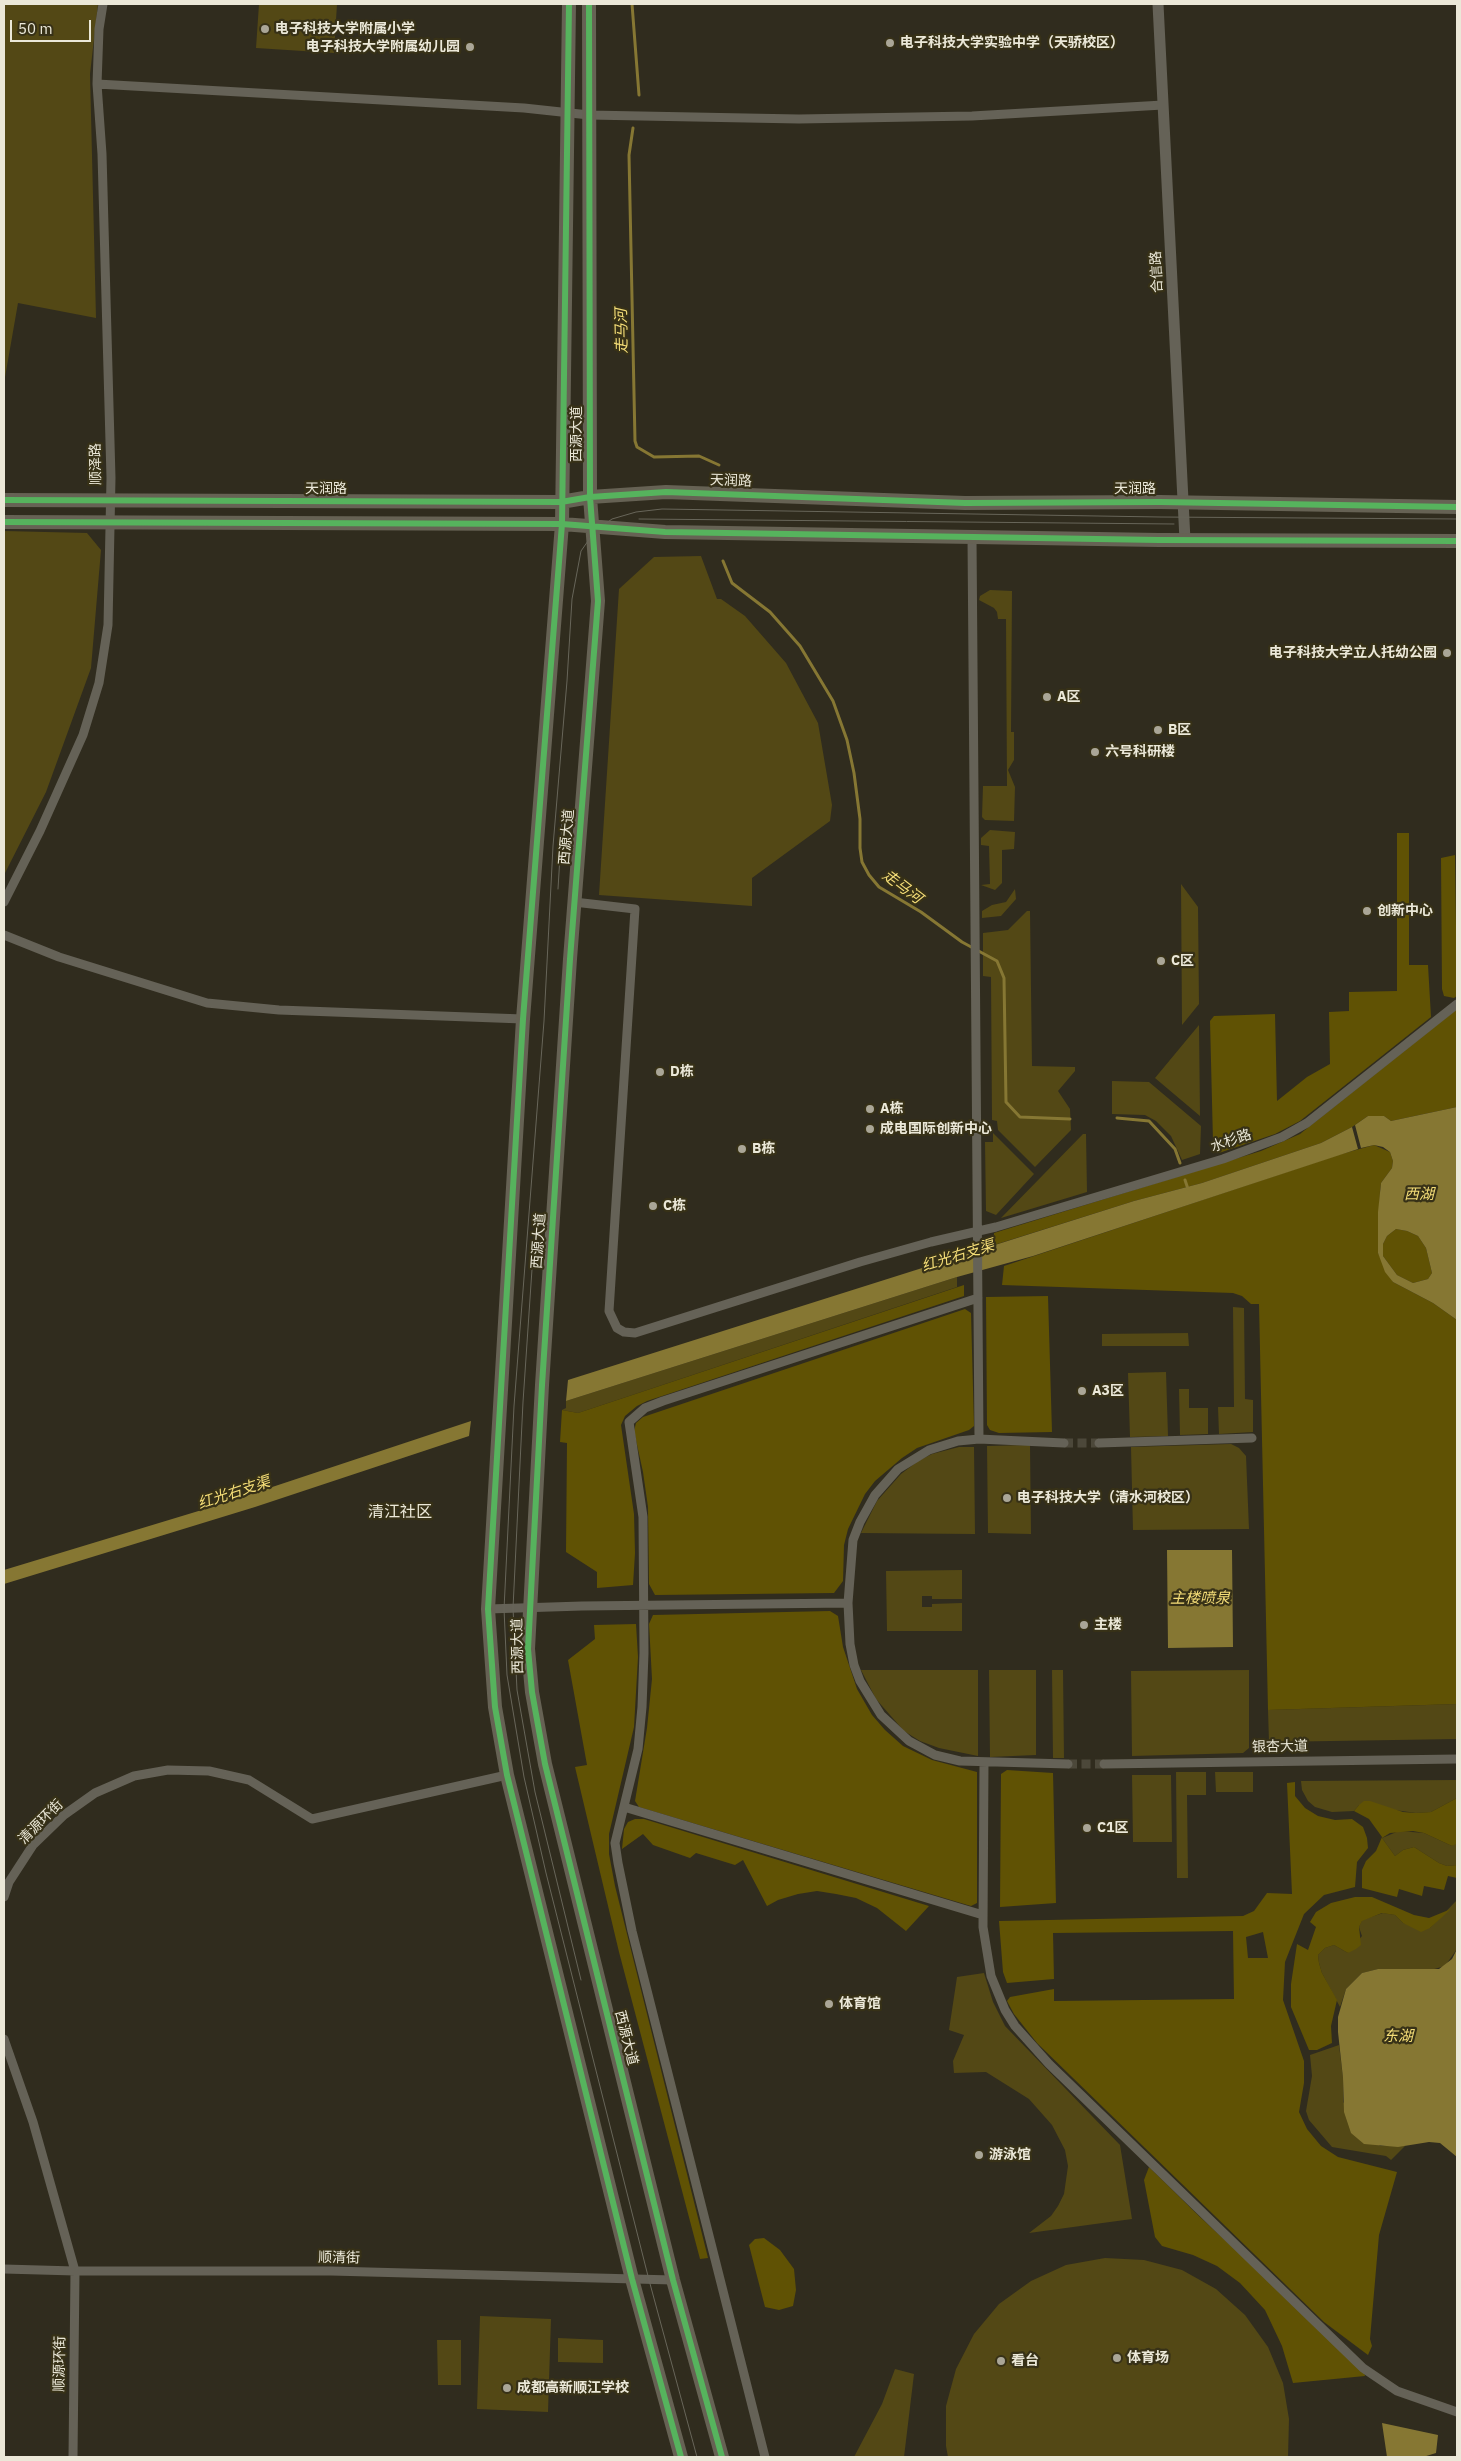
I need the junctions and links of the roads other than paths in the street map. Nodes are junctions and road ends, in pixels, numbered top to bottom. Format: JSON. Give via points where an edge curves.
{"nodes":[{"id":1,"x":104,"y":4,"type":"edge"},
{"id":2,"x":569,"y":4,"type":"edge"},
{"id":3,"x":590,"y":4,"type":"edge"},
{"id":4,"x":1158,"y":4,"type":"edge"},
{"id":5,"x":97,"y":84,"type":"junction"},
{"id":6,"x":1163,"y":105,"type":"junction"},
{"id":7,"x":569,"y":111,"type":"junction"},
{"id":8,"x":589,"y":115,"type":"junction"},
{"id":9,"x":590,"y":497,"type":"junction"},
{"id":10,"x":4,"y":500,"type":"edge"},
{"id":11,"x":110,"y":501,"type":"junction"},
{"id":12,"x":562,"y":502,"type":"junction"},
{"id":13,"x":1183,"y":503,"type":"junction"},
{"id":14,"x":1457,"y":507,"type":"edge"},
{"id":15,"x":4,"y":522,"type":"edge"},
{"id":16,"x":110,"y":523,"type":"junction"},
{"id":17,"x":562,"y":524,"type":"junction"},
{"id":18,"x":592,"y":526,"type":"junction"},
{"id":19,"x":972,"y":537,"type":"junction"},
{"id":20,"x":1185,"y":540,"type":"junction"},
{"id":21,"x":1457,"y":541,"type":"edge"},
{"id":22,"x":4,"y":902,"type":"edge"},
{"id":23,"x":574,"y":902,"type":"junction"},
{"id":24,"x":4,"y":934,"type":"edge"},
{"id":25,"x":1457,"y":1004,"type":"edge"},
{"id":26,"x":523,"y":1020,"type":"junction"},
{"id":27,"x":977,"y":1231,"type":"junction"},
{"id":28,"x":978,"y":1298,"type":"junction"},
{"id":29,"x":1252,"y":1438,"type":"dead end"},
{"id":30,"x":979,"y":1439,"type":"junction"},
{"id":31,"x":1064,"y":1443,"type":"tunnel mouth"},
{"id":32,"x":1099,"y":1443,"type":"tunnel mouth"},
{"id":33,"x":848,"y":1603,"type":"junction"},
{"id":34,"x":644,"y":1606,"type":"junction"},
{"id":35,"x":530,"y":1608,"type":"junction"},
{"id":36,"x":488,"y":1609,"type":"junction"},
{"id":37,"x":1457,"y":1759,"type":"edge"},
{"id":38,"x":984,"y":1763,"type":"junction"},
{"id":39,"x":1068,"y":1764,"type":"tunnel mouth"},
{"id":40,"x":1104,"y":1764,"type":"tunnel mouth"},
{"id":41,"x":506,"y":1775,"type":"junction"},
{"id":42,"x":624,"y":1807,"type":"junction"},
{"id":43,"x":4,"y":1897,"type":"edge"},
{"id":44,"x":983,"y":1915,"type":"junction"},
{"id":45,"x":4,"y":2039,"type":"edge"},
{"id":46,"x":4,"y":2269,"type":"edge"},
{"id":47,"x":75,"y":2271,"type":"junction"},
{"id":48,"x":632,"y":2279,"type":"junction"},
{"id":49,"x":673,"y":2280,"type":"junction"},
{"id":50,"x":1457,"y":2412,"type":"edge"},
{"id":51,"x":73,"y":2457,"type":"edge"},
{"id":52,"x":681,"y":2457,"type":"edge"},
{"id":53,"x":722,"y":2457,"type":"edge"},
{"id":54,"x":765,"y":2457,"type":"edge"}],
"edges":[{"from":1,"to":5,"type":"street","name":"顺泽路","via":[[99,29]]},
{"from":2,"to":7,"type":"main road","name":"西源大道"},
{"from":3,"to":8,"type":"main road","name":"西源大道"},
{"from":4,"to":6,"type":"street","name":"合信路"},
{"from":5,"to":7,"type":"street"},
{"from":5,"to":11,"type":"street","name":"顺泽路","via":[[106,256]]},
{"from":6,"to":8,"type":"street","via":[[972,116],[818,119]]},
{"from":6,"to":13,"type":"street","name":"合信路"},
{"from":7,"to":8,"type":"street"},
{"from":7,"to":12,"type":"main road","name":"西源大道"},
{"from":8,"to":9,"type":"main road","name":"西源大道"},
{"from":9,"to":12,"type":"main road","name":"天润路"},
{"from":9,"to":13,"type":"main road","name":"天润路","via":[[666,492],[965,503]]},
{"from":9,"to":18,"type":"main road","name":"西源大道"},
{"from":10,"to":11,"type":"main road","name":"天润路"},
{"from":11,"to":12,"type":"main road","name":"天润路"},
{"from":11,"to":16,"type":"street","name":"顺泽路"},
{"from":12,"to":17,"type":"main road","name":"西源大道"},
{"from":13,"to":14,"type":"main road","name":"天润路"},
{"from":13,"to":20,"type":"street","name":"合信路"},
{"from":15,"to":16,"type":"main road"},
{"from":16,"to":17,"type":"main road"},
{"from":16,"to":22,"type":"street","name":"顺泽路","via":[[108,625],[99,683],[62,785]]},
{"from":17,"to":18,"type":"main road"},
{"from":17,"to":26,"type":"main road","name":"西源大道"},
{"from":18,"to":19,"type":"main road","via":[[665,532]]},
{"from":18,"to":23,"type":"main road","name":"西源大道","via":[[598,601]]},
{"from":19,"to":20,"type":"main road"},
{"from":19,"to":27,"type":"street"},
{"from":20,"to":21,"type":"main road"},
{"from":23,"to":27,"type":"street","name":"水杉路","via":[[635,909],[609,1311],[617,1328],[635,1333],[828,1271]]},
{"from":23,"to":35,"type":"main road","name":"西源大道"},
{"from":24,"to":26,"type":"street","via":[[59,957],[206,1003],[279,1010]]},
{"from":25,"to":27,"type":"street","name":"水杉路","via":[[1294,1131],[1224,1159]]},
{"from":26,"to":36,"type":"main road","name":"西源大道"},
{"from":27,"to":28,"type":"street"},
{"from":28,"to":30,"type":"street"},
{"from":28,"to":34,"type":"street","via":[[663,1401],[636,1414],[629,1422],[629,1432],[642,1517]]},
{"from":29,"to":32,"type":"street"},
{"from":30,"to":31,"type":"street"},
{"from":30,"to":33,"type":"street","via":[[958,1441],[929,1450],[898,1469],[886,1481],[867,1508],[853,1540]]},
{"from":33,"to":34,"type":"street"},
{"from":33,"to":38,"type":"street","via":[[854,1664],[860,1681],[881,1715],[908,1741],[935,1755]]},
{"from":34,"to":35,"type":"street"},
{"from":34,"to":42,"type":"street","via":[[638,1749]]},
{"from":35,"to":36,"type":"street"},
{"from":35,"to":49,"type":"main road","name":"西源大道","via":[[528,1649],[531,1684],[545,1764]]},
{"from":36,"to":41,"type":"main road","name":"西源大道","via":[[495,1707]]},
{"from":37,"to":40,"type":"street","name":"银杏大道"},
{"from":38,"to":39,"type":"street"},
{"from":38,"to":44,"type":"street"},
{"from":41,"to":43,"type":"street","name":"清源环街","via":[[312,1819],[249,1780],[209,1771],[168,1770],[134,1776],[95,1793],[64,1815],[34,1845],[9,1882]]},
{"from":41,"to":48,"type":"main road","name":"西源大道"},
{"from":42,"to":44,"type":"street"},
{"from":42,"to":54,"type":"street","via":[[615,1843],[632,1931]]},
{"from":44,"to":50,"type":"street","via":[[991,1976],[1005,2010],[1031,2046],[1363,2368],[1397,2391]]},
{"from":45,"to":47,"type":"street","via":[[33,2122]]},
{"from":46,"to":47,"type":"street","name":"顺清街"},
{"from":47,"to":48,"type":"street","name":"顺清街","via":[[331,2271]]},
{"from":47,"to":51,"type":"street","name":"顺源环街"},
{"from":48,"to":49,"type":"street","name":"顺清街"},
{"from":48,"to":52,"type":"main road","name":"西源大道"},
{"from":49,"to":53,"type":"main road","name":"西源大道"}]}
